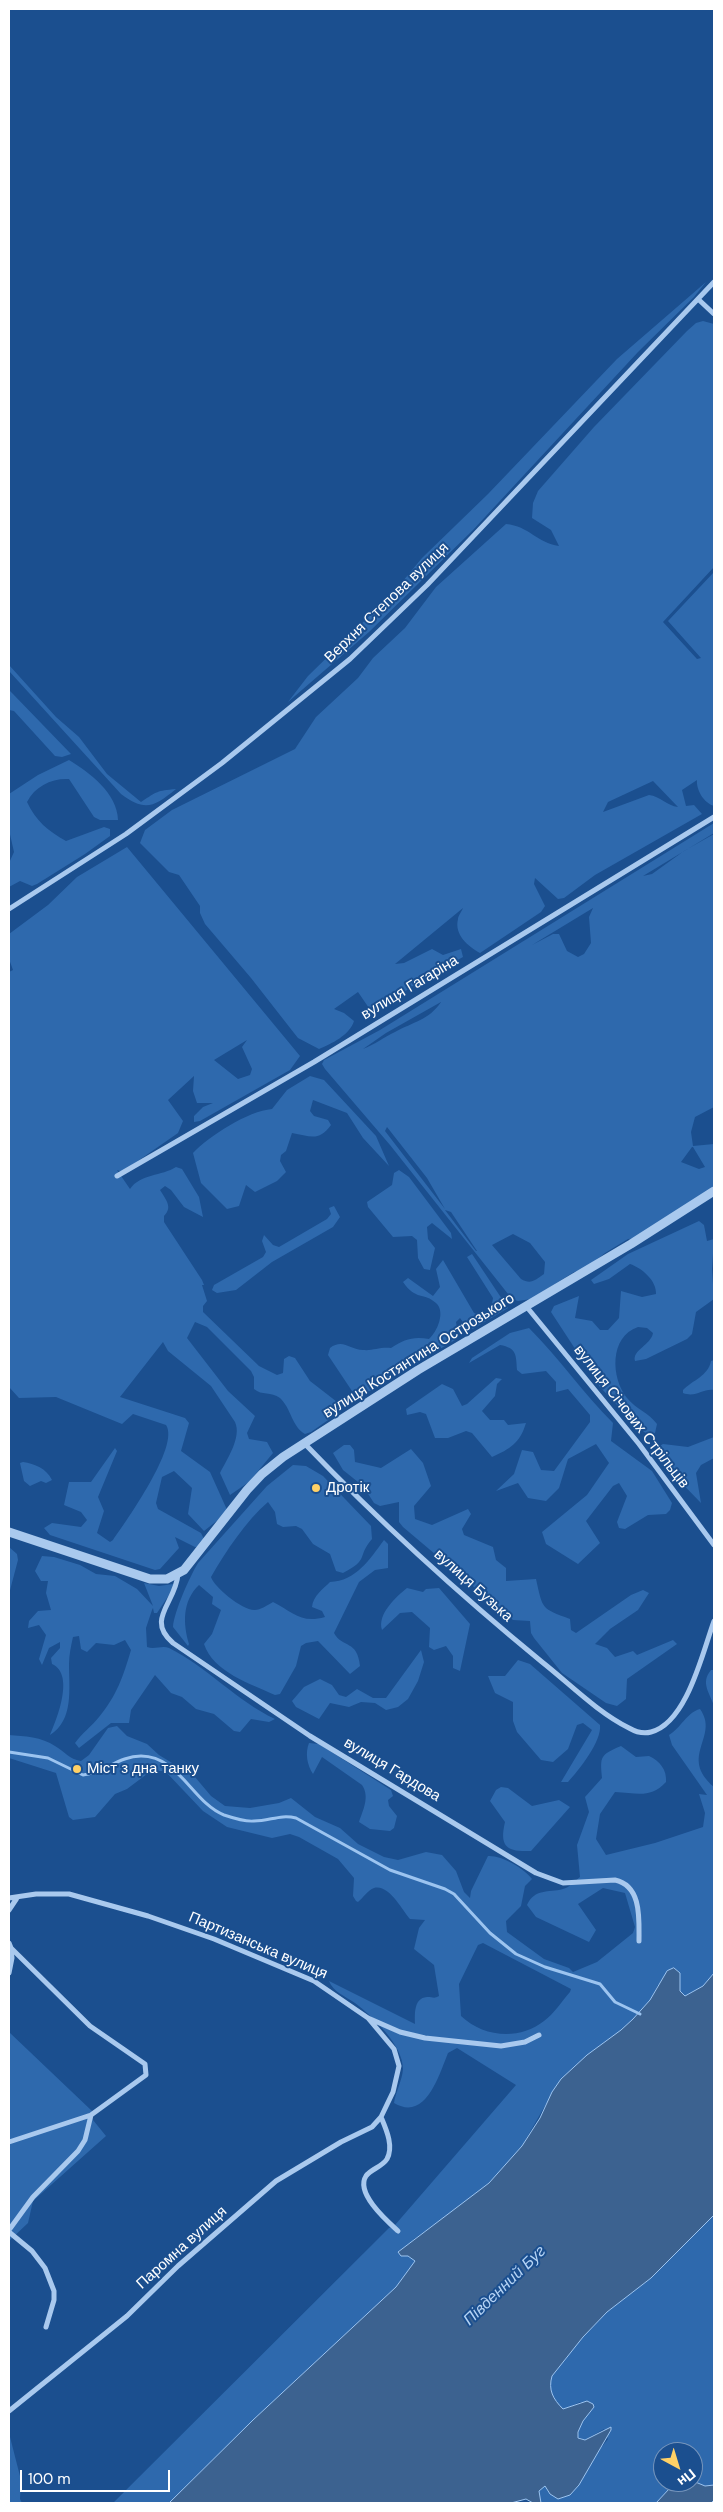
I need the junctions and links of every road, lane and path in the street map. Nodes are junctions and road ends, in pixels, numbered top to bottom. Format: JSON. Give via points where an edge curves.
{"nodes":[{"id":1,"x":714,"y":282,"type":"edge"},
{"id":2,"x":698,"y":299,"type":"junction"},
{"id":3,"x":714,"y":314,"type":"edge"},
{"id":4,"x":714,"y":817,"type":"edge"},
{"id":5,"x":9,"y":910,"type":"edge"},
{"id":6,"x":117,"y":1176,"type":"dead end"},
{"id":7,"x":714,"y":1190,"type":"edge"},
{"id":8,"x":526,"y":1306,"type":"junction"},
{"id":9,"x":304,"y":1444,"type":"junction"},
{"id":10,"x":9,"y":1532,"type":"edge"},
{"id":11,"x":714,"y":1545,"type":"edge"},
{"id":12,"x":178,"y":1574,"type":"junction"},
{"id":13,"x":714,"y":1620,"type":"edge"},
{"id":14,"x":9,"y":1898,"type":"edge"},
{"id":15,"x":17,"y":1898,"type":"junction"},
{"id":16,"x":9,"y":1910,"type":"edge"},
{"id":17,"x":639,"y":1941,"type":"dead end"},
{"id":18,"x":10,"y":1946,"type":"edge"},
{"id":19,"x":9,"y":1973,"type":"edge"},
{"id":20,"x":368,"y":2018,"type":"junction"},
{"id":21,"x":538,"y":2035,"type":"dead end"},
{"id":22,"x":91,"y":2115,"type":"junction"},
{"id":23,"x":381,"y":2117,"type":"junction"},
{"id":24,"x":9,"y":2142,"type":"edge"},
{"id":25,"x":9,"y":2231,"type":"edge"},
{"id":26,"x":398,"y":2231,"type":"dead end"},
{"id":27,"x":46,"y":2327,"type":"dead end"},
{"id":28,"x":9,"y":2411,"type":"edge"}],
"edges":[{"from":1,"to":2,"type":"street","name":"Верхня Степова вулиця"},
{"from":2,"to":3,"type":"street"},
{"from":2,"to":5,"type":"street","name":"Верхня Степова вулиця","via":[[427,585],[350,659],[222,763],[126,834]]},
{"from":4,"to":6,"type":"street","name":"вулиця Гагаріна","via":[[314,1062]]},
{"from":7,"to":8,"type":"street","name":"вулиця Костянтина Острозького"},
{"from":8,"to":9,"type":"street","name":"вулиця Костянтина Острозького","via":[[418,1370]]},
{"from":8,"to":11,"type":"street","name":"вулиця Січових Стрільців","via":[[638,1444]]},
{"from":9,"to":12,"type":"street","name":"вулиця Костянтина Острозького","via":[[262,1474]]},
{"from":9,"to":13,"type":"street","name":"вулиця Бузька","via":[[483,1614],[603,1712],[637,1732],[649,1733],[666,1725],[681,1704],[698,1672]]},
{"from":10,"to":12,"type":"street","name":"вулиця Костянтина Острозького","via":[[150,1579],[167,1579]]},
{"from":12,"to":17,"type":"street","name":"вулиця Гардова","via":[[177,1587],[162,1613],[160,1627],[173,1643],[310,1736],[536,1873],[564,1883],[623,1882],[636,1896]]},
{"from":14,"to":15,"type":"street","name":"Партизанська вулиця"},
{"from":15,"to":16,"type":"street"},
{"from":15,"to":20,"type":"street","name":"Партизанська вулиця","via":[[36,1894],[69,1894],[148,1916],[314,1981]]},
{"from":18,"to":19,"type":"street"},
{"from":18,"to":22,"type":"street","via":[[90,2026],[145,2064],[146,2075]]},
{"from":20,"to":21,"type":"street","name":"Партизанська вулиця","via":[[400,2032],[425,2038],[501,2046],[525,2042]]},
{"from":20,"to":23,"type":"street","name":"Паромна вулиця","via":[[394,2049],[399,2066],[393,2092]]},
{"from":22,"to":24,"type":"street"},
{"from":22,"to":25,"type":"street","via":[[85,2140],[78,2151],[33,2197]]},
{"from":23,"to":26,"type":"street","via":[[389,2152],[382,2164],[366,2176],[364,2185],[369,2200]]},
{"from":23,"to":28,"type":"street","name":"Паромна вулиця","via":[[367,2130],[276,2181],[178,2266],[127,2316]]},
{"from":25,"to":27,"type":"street","via":[[32,2251],[45,2268],[54,2291]]}]}
